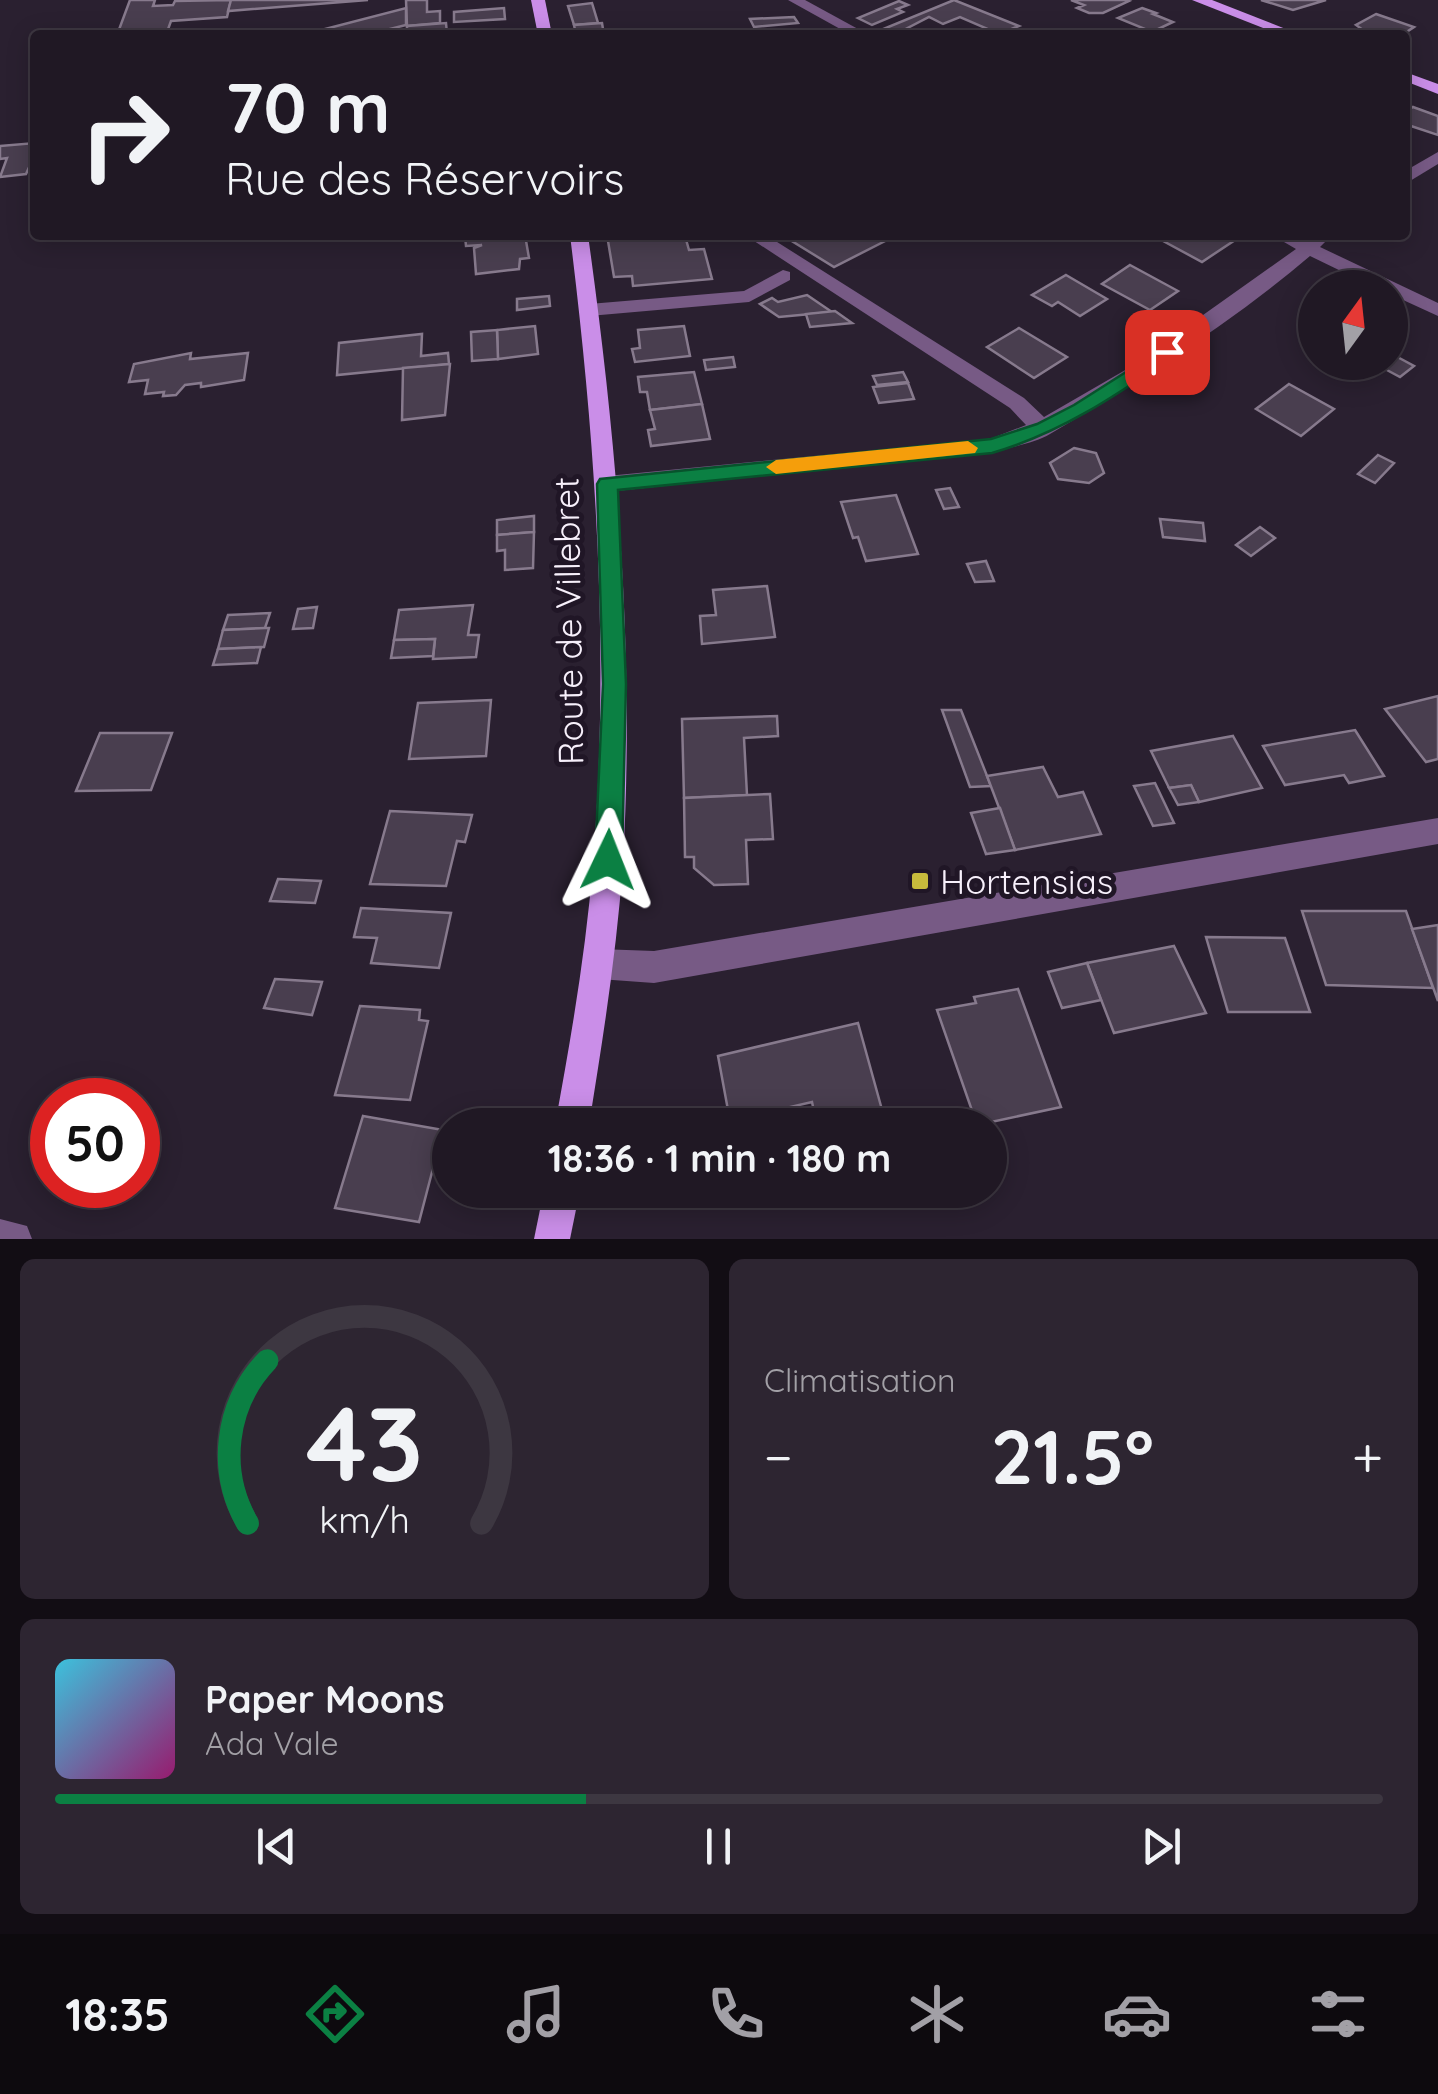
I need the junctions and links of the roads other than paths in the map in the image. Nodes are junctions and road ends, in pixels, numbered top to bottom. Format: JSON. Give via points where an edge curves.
{"nodes":[{"id":1,"x":538,"y":0,"type":"edge"},
{"id":2,"x":795,"y":0,"type":"edge"},
{"id":3,"x":1199,"y":0,"type":"edge"},
{"id":4,"x":544,"y":30,"type":"edge"},
{"id":5,"x":852,"y":30,"type":"edge"},
{"id":6,"x":1280,"y":30,"type":"edge"},
{"id":7,"x":1410,"y":78,"type":"edge"},
{"id":8,"x":1438,"y":89,"type":"edge"},
{"id":9,"x":1438,"y":157,"type":"edge"},
{"id":10,"x":1410,"y":176,"type":"edge"},
{"id":11,"x":580,"y":240,"type":"edge"},
{"id":12,"x":762,"y":240,"type":"edge"},
{"id":13,"x":1316,"y":242,"type":"edge"},
{"id":14,"x":783,"y":276,"type":"dead end"},
{"id":15,"x":589,"y":310,"type":"junction"},
{"id":16,"x":1438,"y":310,"type":"edge"},
{"id":17,"x":1044,"y":429,"type":"junction"},
{"id":18,"x":607,"y":484,"type":"junction"},
{"id":19,"x":1438,"y":831,"type":"edge"},
{"id":20,"x":599,"y":964,"type":"junction"},
{"id":21,"x":575,"y":1108,"type":"edge"},
{"id":22,"x":558,"y":1208,"type":"edge"},
{"id":23,"x":0,"y":1237,"type":"edge"},
{"id":24,"x":14,"y":1239,"type":"edge"},
{"id":25,"x":552,"y":1239,"type":"edge"}],
"edges":[{"from":1,"to":4,"type":"main road"},
{"from":2,"to":5,"type":"street"},
{"from":3,"to":6,"type":"main road"},
{"from":7,"to":8,"type":"main road"},
{"from":9,"to":10,"type":"street"},
{"from":11,"to":15,"type":"main road","name":"Route de Villebret"},
{"from":12,"to":17,"type":"street","via":[[1017,403]]},
{"from":13,"to":16,"type":"street"},
{"from":13,"to":17,"type":"street","via":[[1282,274]]},
{"from":14,"to":15,"type":"street","via":[[748,296]]},
{"from":15,"to":18,"type":"main road","name":"Route de Villebret"},
{"from":17,"to":18,"type":"street","via":[[992,446]]},
{"from":18,"to":20,"type":"main road","name":"Route de Villebret","via":[[614,684]]},
{"from":19,"to":20,"type":"street","via":[[654,968]]},
{"from":20,"to":21,"type":"main road","name":"Route de Villebret"},
{"from":22,"to":25,"type":"main road"},
{"from":23,"to":24,"type":"street"}]}
